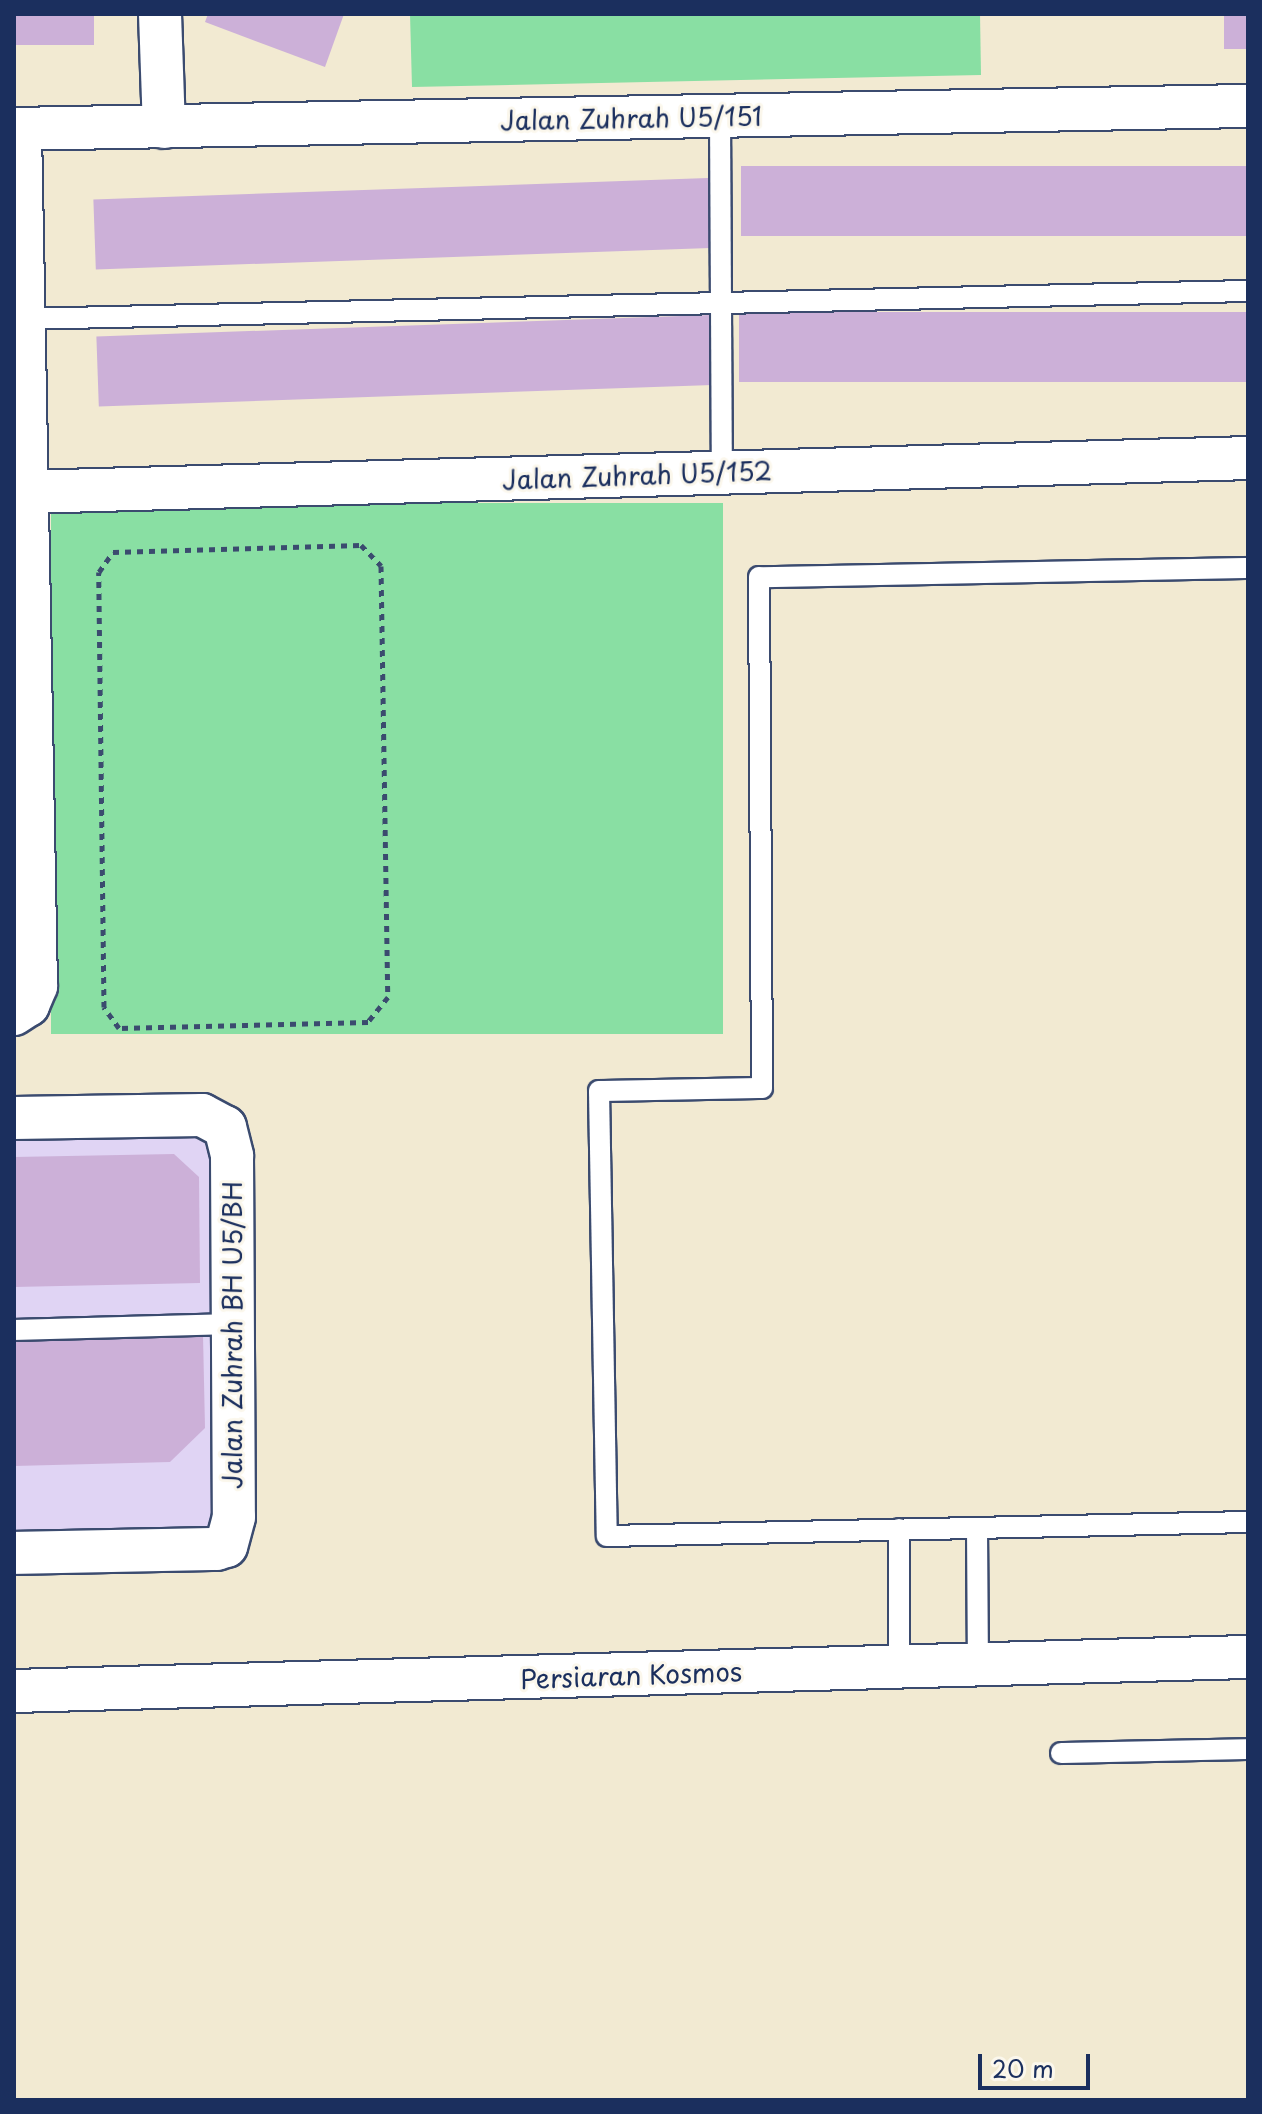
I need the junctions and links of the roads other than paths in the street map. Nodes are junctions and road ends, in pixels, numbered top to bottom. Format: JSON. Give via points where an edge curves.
{"nodes":[{"id":1,"x":160,"y":14,"type":"edge"},
{"id":2,"x":1248,"y":106,"type":"edge"},
{"id":3,"x":720,"y":116,"type":"junction"},
{"id":4,"x":164,"y":127,"type":"junction"},
{"id":5,"x":17,"y":129,"type":"edge"},
{"id":6,"x":1248,"y":291,"type":"edge"},
{"id":7,"x":724,"y":303,"type":"junction"},
{"id":8,"x":23,"y":319,"type":"junction"},
{"id":9,"x":1248,"y":458,"type":"edge"},
{"id":10,"x":722,"y":472,"type":"junction"},
{"id":11,"x":26,"y":492,"type":"junction"},
{"id":12,"x":1248,"y":568,"type":"edge"},
{"id":13,"x":22,"y":608,"type":"edge"},
{"id":14,"x":21,"y":1009,"type":"edge"},
{"id":15,"x":14,"y":1118,"type":"edge"},
{"id":16,"x":232,"y":1324,"type":"junction"},
{"id":17,"x":14,"y":1330,"type":"edge"},
{"id":18,"x":1248,"y":1522,"type":"edge"},
{"id":19,"x":977,"y":1528,"type":"junction"},
{"id":20,"x":899,"y":1529,"type":"junction"},
{"id":21,"x":14,"y":1553,"type":"edge"},
{"id":22,"x":1248,"y":1657,"type":"edge"},
{"id":23,"x":978,"y":1665,"type":"junction"},
{"id":24,"x":899,"y":1667,"type":"junction"},
{"id":25,"x":14,"y":1691,"type":"edge"},
{"id":26,"x":1248,"y":1749,"type":"edge"},
{"id":27,"x":1061,"y":1753,"type":"dead end"}],
"edges":[{"from":1,"to":4,"type":"street"},
{"from":2,"to":3,"type":"street","name":"Jalan Zuhrah U5/151"},
{"from":3,"to":4,"type":"street","name":"Jalan Zuhrah U5/151"},
{"from":3,"to":7,"type":"lane"},
{"from":4,"to":5,"type":"street","name":"Jalan Zuhrah U5/151"},
{"from":5,"to":8,"type":"street"},
{"from":6,"to":7,"type":"lane"},
{"from":7,"to":8,"type":"lane"},
{"from":7,"to":10,"type":"lane"},
{"from":8,"to":11,"type":"street"},
{"from":9,"to":10,"type":"street","name":"Jalan Zuhrah U5/152"},
{"from":10,"to":11,"type":"street","name":"Jalan Zuhrah U5/152"},
{"from":11,"to":13,"type":"street"},
{"from":12,"to":20,"type":"lane","via":[[759,577],[762,1088],[599,1091],[607,1536]]},
{"from":13,"to":14,"type":"street","via":[[36,986]]},
{"from":15,"to":16,"type":"street","name":"Jalan Zuhrah BH U5/BH","via":[[202,1115],[225,1127],[232,1156]]},
{"from":16,"to":17,"type":"lane"},
{"from":16,"to":21,"type":"street","name":"Jalan Zuhrah BH U5/BH","via":[[234,1517],[226,1546]]},
{"from":18,"to":19,"type":"lane"},
{"from":19,"to":20,"type":"lane"},
{"from":19,"to":23,"type":"lane"},
{"from":20,"to":24,"type":"lane"},
{"from":22,"to":23,"type":"street","name":"Persiaran Kosmos"},
{"from":23,"to":24,"type":"street","name":"Persiaran Kosmos"},
{"from":24,"to":25,"type":"street","name":"Persiaran Kosmos"},
{"from":26,"to":27,"type":"lane"}]}
